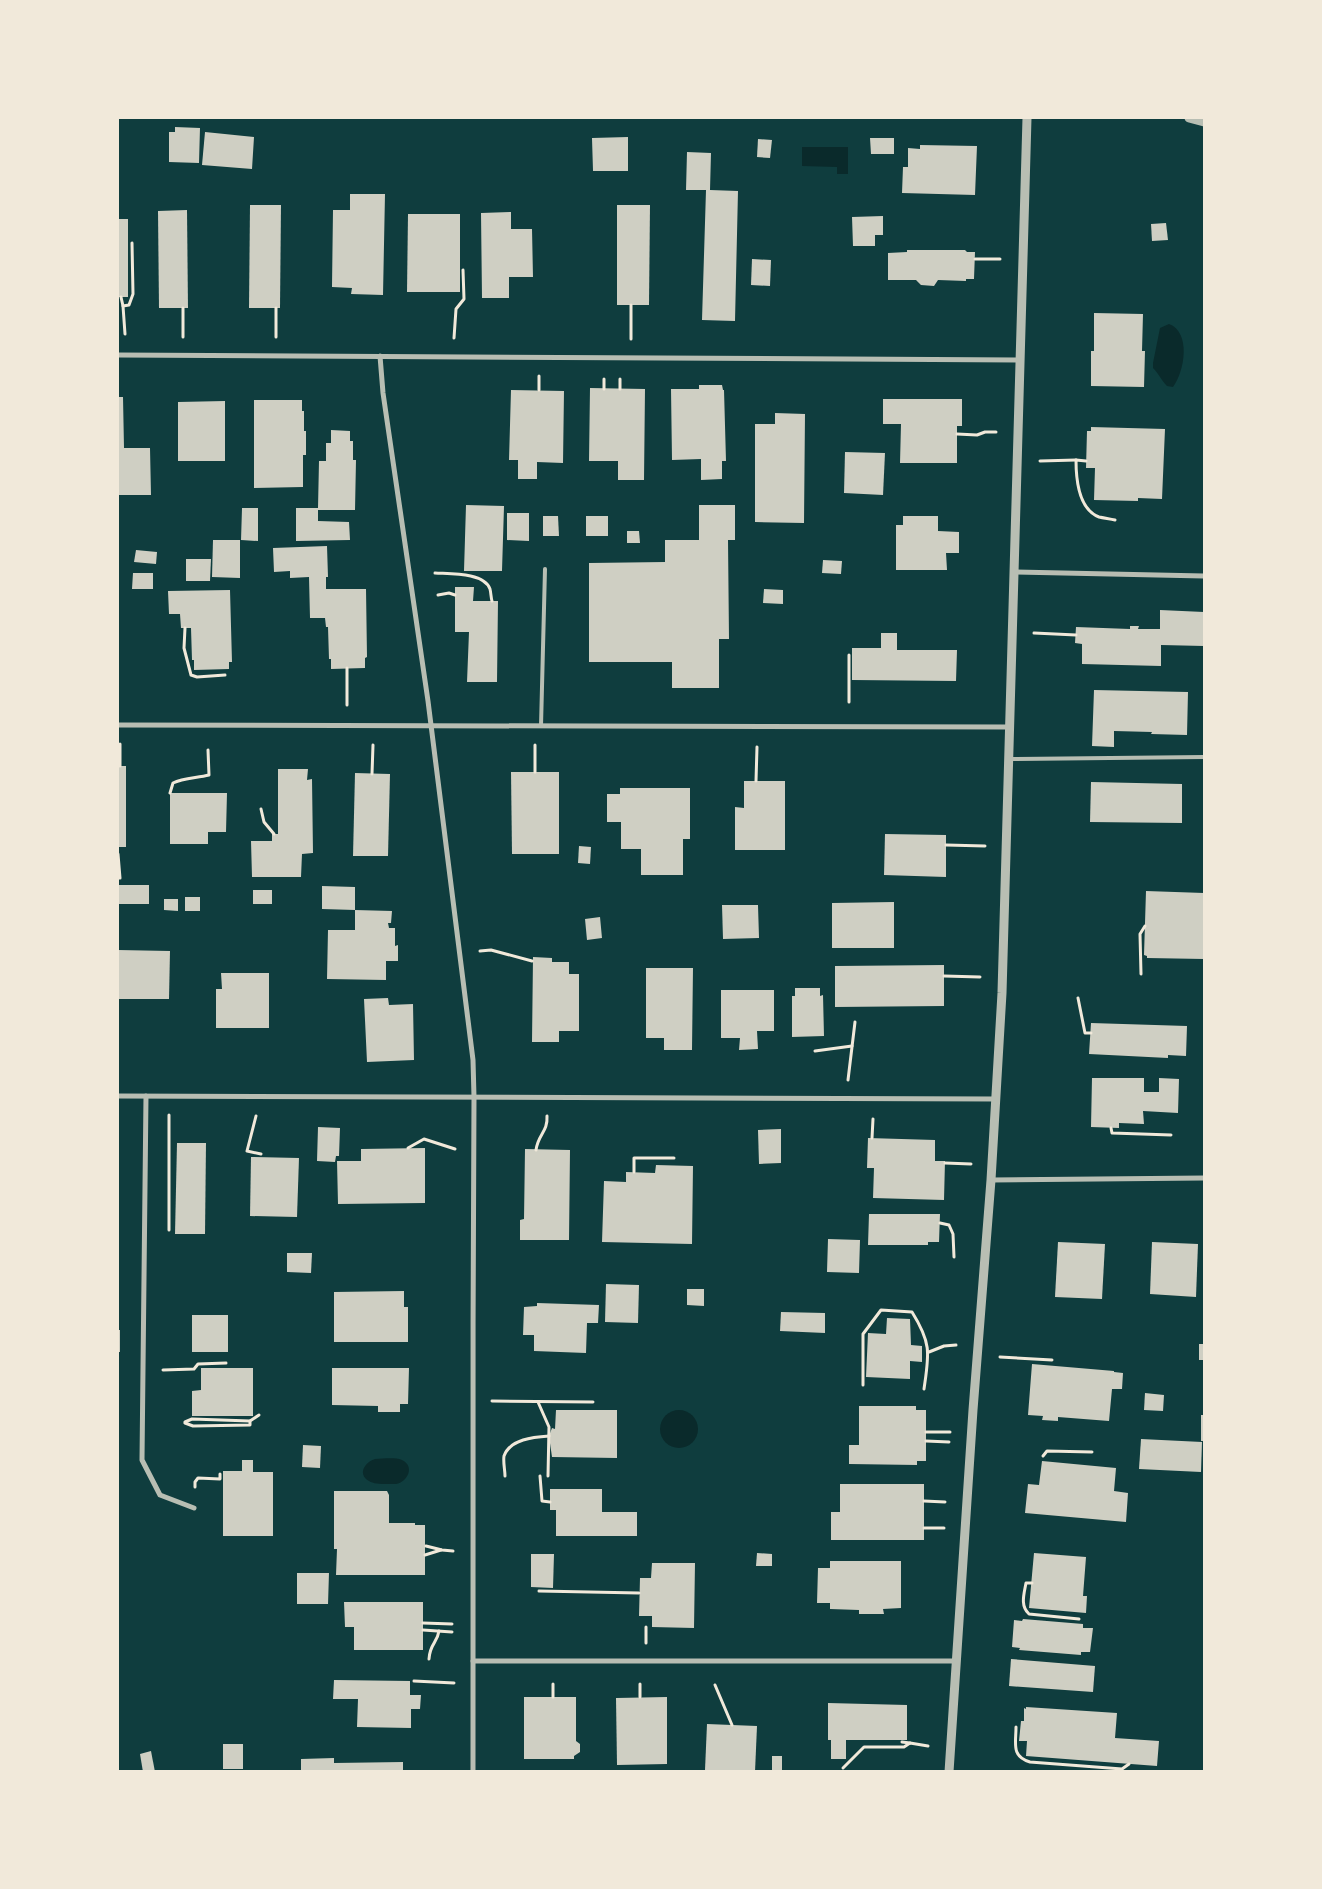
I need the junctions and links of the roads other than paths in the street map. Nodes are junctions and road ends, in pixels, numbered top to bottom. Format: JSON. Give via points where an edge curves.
{"nodes":[{"id":1,"x":1027,"y":118,"type":"edge"},
{"id":2,"x":1189,"y":118,"type":"edge"},
{"id":3,"x":1204,"y":122,"type":"edge"},
{"id":4,"x":118,"y":355,"type":"edge"},
{"id":5,"x":380,"y":356,"type":"junction"},
{"id":6,"x":1020,"y":360,"type":"junction"},
{"id":7,"x":545,"y":569,"type":"dead end"},
{"id":8,"x":1015,"y":572,"type":"junction"},
{"id":9,"x":1204,"y":576,"type":"edge"},
{"id":10,"x":118,"y":725,"type":"edge"},
{"id":11,"x":431,"y":726,"type":"junction"},
{"id":12,"x":541,"y":726,"type":"junction"},
{"id":13,"x":1010,"y":728,"type":"junction"},
{"id":14,"x":1204,"y":757,"type":"edge"},
{"id":15,"x":1009,"y":759,"type":"junction"},
{"id":16,"x":118,"y":1096,"type":"edge"},
{"id":17,"x":146,"y":1096,"type":"junction"},
{"id":18,"x":474,"y":1096,"type":"junction"},
{"id":19,"x":997,"y":1099,"type":"junction"},
{"id":20,"x":1204,"y":1178,"type":"edge"},
{"id":21,"x":991,"y":1180,"type":"junction"},
{"id":22,"x":194,"y":1508,"type":"road end"},
{"id":23,"x":956,"y":1660,"type":"junction"},
{"id":24,"x":473,"y":1661,"type":"junction"},
{"id":25,"x":473,"y":1772,"type":"edge"},
{"id":26,"x":949,"y":1772,"type":"edge"}],
"edges":[{"from":1,"to":6,"type":"street"},
{"from":2,"to":3,"type":"street"},
{"from":4,"to":5,"type":"street"},
{"from":5,"to":6,"type":"street"},
{"from":5,"to":11,"type":"street"},
{"from":6,"to":8,"type":"street"},
{"from":7,"to":12,"type":"lane"},
{"from":8,"to":9,"type":"street"},
{"from":8,"to":13,"type":"street"},
{"from":10,"to":11,"type":"street"},
{"from":11,"to":12,"type":"street"},
{"from":11,"to":18,"type":"street","via":[[471,1033]]},
{"from":12,"to":13,"type":"street"},
{"from":13,"to":15,"type":"street"},
{"from":14,"to":15,"type":"lane"},
{"from":15,"to":19,"type":"street"},
{"from":16,"to":17,"type":"street"},
{"from":17,"to":18,"type":"street"},
{"from":17,"to":22,"type":"street","via":[[142,1460],[160,1495]]},
{"from":18,"to":19,"type":"street"},
{"from":18,"to":24,"type":"street"},
{"from":19,"to":21,"type":"street"},
{"from":20,"to":21,"type":"street"},
{"from":21,"to":23,"type":"street"},
{"from":23,"to":24,"type":"street"},
{"from":23,"to":26,"type":"street"},
{"from":24,"to":25,"type":"street"}]}
